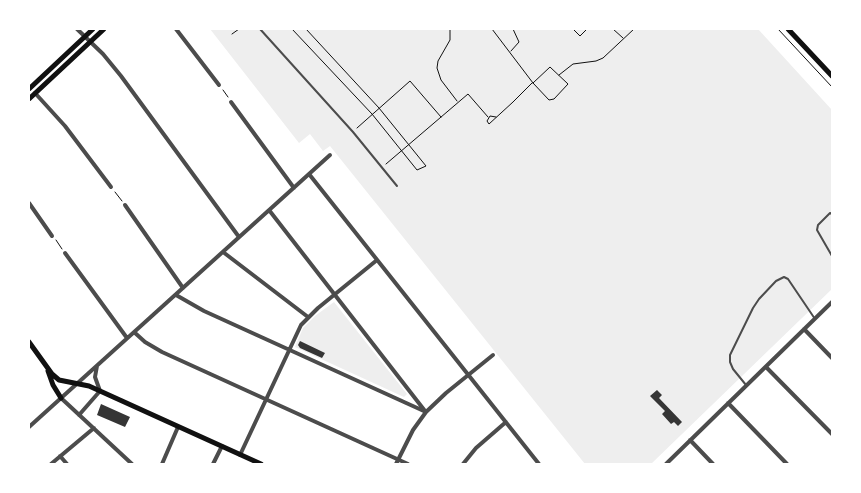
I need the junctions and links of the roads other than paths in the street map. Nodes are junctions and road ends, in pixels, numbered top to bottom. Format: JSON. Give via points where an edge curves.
{"nodes":[{"id":1,"x":77,"y":29,"type":"edge"},
{"id":2,"x":93,"y":29,"type":"edge"},
{"id":3,"x":104,"y":29,"type":"edge"},
{"id":4,"x":176,"y":29,"type":"edge"},
{"id":5,"x":260,"y":29,"type":"edge"},
{"id":6,"x":788,"y":29,"type":"edge"},
{"id":7,"x":85,"y":36,"type":"junction"},
{"id":8,"x":90,"y":42,"type":"junction"},
{"id":9,"x":832,"y":76,"type":"edge"},
{"id":10,"x":219,"y":85,"type":"road end"},
{"id":11,"x":29,"y":88,"type":"edge"},
{"id":12,"x":35,"y":93,"type":"junction"},
{"id":13,"x":29,"y":99,"type":"edge"},
{"id":14,"x":231,"y":102,"type":"road end"},
{"id":15,"x":330,"y":155,"type":"dead end"},
{"id":16,"x":309,"y":174,"type":"junction"},
{"id":17,"x":397,"y":186,"type":"dead end"},
{"id":18,"x":111,"y":187,"type":"road end"},
{"id":19,"x":294,"y":188,"type":"junction"},
{"id":20,"x":29,"y":204,"type":"edge"},
{"id":21,"x":125,"y":205,"type":"road end"},
{"id":22,"x":269,"y":210,"type":"junction"},
{"id":23,"x":832,"y":214,"type":"edge"},
{"id":24,"x":52,"y":236,"type":"road end"},
{"id":25,"x":240,"y":237,"type":"junction"},
{"id":26,"x":65,"y":252,"type":"road end"},
{"id":27,"x":223,"y":252,"type":"junction"},
{"id":28,"x":832,"y":256,"type":"edge"},
{"id":29,"x":377,"y":260,"type":"junction"},
{"id":30,"x":183,"y":288,"type":"junction"},
{"id":31,"x":176,"y":295,"type":"junction"},
{"id":32,"x":334,"y":295,"type":"junction"},
{"id":33,"x":832,"y":302,"type":"edge"},
{"id":34,"x":308,"y":318,"type":"junction"},
{"id":35,"x":815,"y":319,"type":"junction"},
{"id":36,"x":804,"y":330,"type":"junction"},
{"id":37,"x":134,"y":332,"type":"junction"},
{"id":38,"x":128,"y":338,"type":"junction"},
{"id":39,"x":29,"y":342,"type":"edge"},
{"id":40,"x":289,"y":350,"type":"junction"},
{"id":41,"x":492,"y":355,"type":"dead end"},
{"id":42,"x":832,"y":358,"type":"edge"},
{"id":43,"x":46,"y":366,"type":"junction"},
{"id":44,"x":97,"y":366,"type":"junction"},
{"id":45,"x":766,"y":367,"type":"junction"},
{"id":46,"x":468,"y":374,"type":"junction"},
{"id":47,"x":77,"y":383,"type":"junction"},
{"id":48,"x":746,"y":386,"type":"junction"},
{"id":49,"x":100,"y":391,"type":"junction"},
{"id":50,"x":61,"y":398,"type":"junction"},
{"id":51,"x":266,"y":400,"type":"junction"},
{"id":52,"x":728,"y":404,"type":"junction"},
{"id":53,"x":426,"y":412,"type":"junction"},
{"id":54,"x":79,"y":414,"type":"junction"},
{"id":55,"x":506,"y":422,"type":"junction"},
{"id":56,"x":29,"y":426,"type":"edge"},
{"id":57,"x":178,"y":427,"type":"junction"},
{"id":58,"x":94,"y":428,"type":"junction"},
{"id":59,"x":832,"y":434,"type":"edge"},
{"id":60,"x":690,"y":440,"type":"junction"},
{"id":61,"x":222,"y":446,"type":"junction"},
{"id":62,"x":240,"y":455,"type":"junction"},
{"id":63,"x":60,"y":456,"type":"junction"},
{"id":64,"x":397,"y":462,"type":"edge"},
{"id":65,"x":51,"y":464,"type":"edge"},
{"id":66,"x":67,"y":464,"type":"edge"},
{"id":67,"x":132,"y":464,"type":"edge"},
{"id":68,"x":162,"y":464,"type":"edge"},
{"id":69,"x":213,"y":464,"type":"edge"},
{"id":70,"x":261,"y":464,"type":"edge"},
{"id":71,"x":408,"y":464,"type":"edge"},
{"id":72,"x":464,"y":464,"type":"edge"},
{"id":73,"x":539,"y":464,"type":"edge"},
{"id":74,"x":666,"y":464,"type":"edge"},
{"id":75,"x":713,"y":464,"type":"edge"},
{"id":76,"x":787,"y":464,"type":"edge"}],
"edges":[{"from":1,"to":7,"type":"street"},
{"from":2,"to":7,"type":"main road"},
{"from":3,"to":8,"type":"main road"},
{"from":4,"to":10,"type":"street"},
{"from":5,"to":17,"type":"lane"},
{"from":6,"to":9,"type":"main road"},
{"from":7,"to":8,"type":"street"},
{"from":7,"to":11,"type":"main road"},
{"from":8,"to":12,"type":"main road"},
{"from":8,"to":25,"type":"street","via":[[122,76]]},
{"from":12,"to":13,"type":"main road"},
{"from":12,"to":18,"type":"street","via":[[65,126]]},
{"from":14,"to":19,"type":"street"},
{"from":15,"to":16,"type":"street"},
{"from":16,"to":19,"type":"street"},
{"from":16,"to":29,"type":"street"},
{"from":19,"to":22,"type":"street"},
{"from":20,"to":24,"type":"street"},
{"from":21,"to":30,"type":"street"},
{"from":22,"to":25,"type":"street"},
{"from":22,"to":32,"type":"street"},
{"from":23,"to":28,"type":"lane","via":[[818,225],[817,230]]},
{"from":25,"to":27,"type":"street"},
{"from":26,"to":38,"type":"street"},
{"from":27,"to":30,"type":"street"},
{"from":27,"to":34,"type":"street"},
{"from":29,"to":32,"type":"street"},
{"from":29,"to":46,"type":"street"},
{"from":30,"to":31,"type":"street"},
{"from":31,"to":37,"type":"street"},
{"from":31,"to":40,"type":"street"},
{"from":32,"to":34,"type":"street"},
{"from":32,"to":53,"type":"street"},
{"from":33,"to":35,"type":"street"},
{"from":34,"to":40,"type":"street"},
{"from":35,"to":36,"type":"street"},
{"from":35,"to":48,"type":"lane","via":[[788,279],[784,277],[776,281],[753,308],[730,355],[733,369]]},
{"from":36,"to":42,"type":"street"},
{"from":36,"to":45,"type":"street"},
{"from":37,"to":38,"type":"street"},
{"from":37,"to":51,"type":"street","via":[[154,348]]},
{"from":38,"to":44,"type":"street"},
{"from":39,"to":43,"type":"main road"},
{"from":40,"to":51,"type":"street"},
{"from":40,"to":53,"type":"street"},
{"from":41,"to":46,"type":"street"},
{"from":43,"to":47,"type":"main road","via":[[59,380]]},
{"from":43,"to":50,"type":"main road"},
{"from":44,"to":47,"type":"street"},
{"from":44,"to":49,"type":"street","via":[[95,377]]},
{"from":45,"to":48,"type":"street"},
{"from":45,"to":59,"type":"street"},
{"from":46,"to":53,"type":"street"},
{"from":46,"to":55,"type":"street"},
{"from":47,"to":49,"type":"main road"},
{"from":47,"to":50,"type":"street"},
{"from":48,"to":52,"type":"street"},
{"from":49,"to":54,"type":"street"},
{"from":49,"to":57,"type":"main road"},
{"from":50,"to":54,"type":"street"},
{"from":50,"to":56,"type":"street"},
{"from":51,"to":62,"type":"street"},
{"from":51,"to":64,"type":"street"},
{"from":52,"to":60,"type":"street"},
{"from":52,"to":76,"type":"street"},
{"from":53,"to":64,"type":"street"},
{"from":54,"to":58,"type":"street"},
{"from":55,"to":72,"type":"street","via":[[476,448]]},
{"from":55,"to":73,"type":"street"},
{"from":57,"to":61,"type":"main road"},
{"from":57,"to":68,"type":"street"},
{"from":58,"to":63,"type":"street"},
{"from":58,"to":67,"type":"street"},
{"from":60,"to":74,"type":"street"},
{"from":60,"to":75,"type":"street"},
{"from":61,"to":62,"type":"main road"},
{"from":61,"to":69,"type":"street"},
{"from":62,"to":70,"type":"main road"},
{"from":63,"to":65,"type":"street"},
{"from":63,"to":66,"type":"street"},
{"from":64,"to":71,"type":"street"}]}
